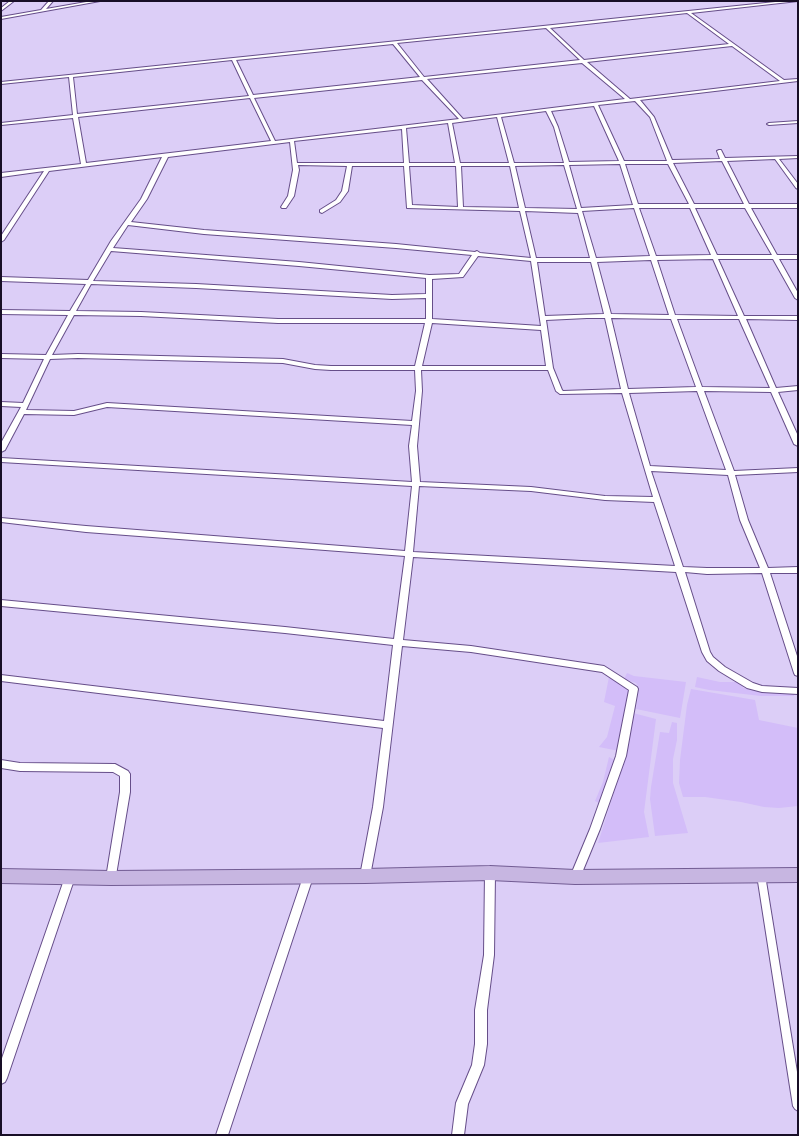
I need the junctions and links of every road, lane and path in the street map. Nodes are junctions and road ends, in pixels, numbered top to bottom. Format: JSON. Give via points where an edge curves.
{"nodes":[{"id":1,"x":12,"y":1,"type":"edge"},
{"id":2,"x":51,"y":1,"type":"edge"},
{"id":3,"x":98,"y":1,"type":"edge"},
{"id":4,"x":796,"y":1,"type":"edge"},
{"id":5,"x":86,"y":2,"type":"edge"},
{"id":6,"x":1,"y":10,"type":"edge"},
{"id":7,"x":42,"y":11,"type":"junction"},
{"id":8,"x":687,"y":12,"type":"junction"},
{"id":9,"x":1,"y":18,"type":"edge"},
{"id":10,"x":546,"y":27,"type":"junction"},
{"id":11,"x":394,"y":42,"type":"junction"},
{"id":12,"x":732,"y":45,"type":"junction"},
{"id":13,"x":233,"y":59,"type":"junction"},
{"id":14,"x":583,"y":61,"type":"junction"},
{"id":15,"x":71,"y":75,"type":"junction"},
{"id":16,"x":423,"y":78,"type":"junction"},
{"id":17,"x":1,"y":82,"type":"edge"},
{"id":18,"x":784,"y":82,"type":"junction"},
{"id":19,"x":797,"y":82,"type":"edge"},
{"id":20,"x":252,"y":96,"type":"junction"},
{"id":21,"x":629,"y":100,"type":"junction"},
{"id":22,"x":637,"y":100,"type":"junction"},
{"id":23,"x":595,"y":104,"type":"junction"},
{"id":24,"x":548,"y":110,"type":"junction"},
{"id":25,"x":75,"y":116,"type":"junction"},
{"id":26,"x":498,"y":116,"type":"junction"},
{"id":27,"x":462,"y":120,"type":"junction"},
{"id":28,"x":450,"y":122,"type":"junction"},
{"id":29,"x":798,"y":122,"type":"edge"},
{"id":30,"x":1,"y":124,"type":"edge"},
{"id":31,"x":769,"y":124,"type":"dead end"},
{"id":32,"x":404,"y":127,"type":"junction"},
{"id":33,"x":292,"y":141,"type":"junction"},
{"id":34,"x":274,"y":143,"type":"junction"},
{"id":35,"x":720,"y":151,"type":"dead end"},
{"id":36,"x":166,"y":155,"type":"junction"},
{"id":37,"x":798,"y":157,"type":"edge"},
{"id":38,"x":776,"y":158,"type":"junction"},
{"id":39,"x":724,"y":160,"type":"junction"},
{"id":40,"x":670,"y":162,"type":"junction"},
{"id":41,"x":566,"y":163,"type":"junction"},
{"id":42,"x":622,"y":163,"type":"junction"},
{"id":43,"x":296,"y":164,"type":"junction"},
{"id":44,"x":350,"y":164,"type":"junction"},
{"id":45,"x":406,"y":164,"type":"junction"},
{"id":46,"x":458,"y":164,"type":"junction"},
{"id":47,"x":84,"y":165,"type":"junction"},
{"id":48,"x":512,"y":165,"type":"junction"},
{"id":49,"x":48,"y":169,"type":"junction"},
{"id":50,"x":1,"y":175,"type":"edge"},
{"id":51,"x":798,"y":188,"type":"edge"},
{"id":52,"x":635,"y":206,"type":"junction"},
{"id":53,"x":692,"y":206,"type":"junction"},
{"id":54,"x":747,"y":206,"type":"junction"},
{"id":55,"x":798,"y":206,"type":"edge"},
{"id":56,"x":284,"y":207,"type":"dead end"},
{"id":57,"x":461,"y":209,"type":"junction"},
{"id":58,"x":523,"y":210,"type":"junction"},
{"id":59,"x":322,"y":211,"type":"dead end"},
{"id":60,"x":579,"y":211,"type":"junction"},
{"id":61,"x":128,"y":223,"type":"junction"},
{"id":62,"x":1,"y":240,"type":"edge"},
{"id":63,"x":109,"y":249,"type":"junction"},
{"id":64,"x":477,"y":253,"type":"junction"},
{"id":65,"x":715,"y":257,"type":"junction"},
{"id":66,"x":776,"y":257,"type":"junction"},
{"id":67,"x":798,"y":257,"type":"edge"},
{"id":68,"x":653,"y":258,"type":"junction"},
{"id":69,"x":534,"y":260,"type":"junction"},
{"id":70,"x":593,"y":260,"type":"junction"},
{"id":71,"x":430,"y":277,"type":"junction"},
{"id":72,"x":1,"y":279,"type":"edge"},
{"id":73,"x":89,"y":283,"type":"junction"},
{"id":74,"x":428,"y":296,"type":"junction"},
{"id":75,"x":798,"y":298,"type":"edge"},
{"id":76,"x":1,"y":312,"type":"edge"},
{"id":77,"x":73,"y":313,"type":"junction"},
{"id":78,"x":608,"y":317,"type":"junction"},
{"id":79,"x":673,"y":317,"type":"junction"},
{"id":80,"x":742,"y":317,"type":"junction"},
{"id":81,"x":543,"y":318,"type":"junction"},
{"id":82,"x":798,"y":318,"type":"edge"},
{"id":83,"x":429,"y":321,"type":"junction"},
{"id":84,"x":545,"y":328,"type":"junction"},
{"id":85,"x":1,"y":356,"type":"edge"},
{"id":86,"x":48,"y":357,"type":"junction"},
{"id":87,"x":550,"y":368,"type":"junction"},
{"id":88,"x":418,"y":369,"type":"junction"},
{"id":89,"x":798,"y":388,"type":"edge"},
{"id":90,"x":699,"y":389,"type":"junction"},
{"id":91,"x":774,"y":390,"type":"junction"},
{"id":92,"x":625,"y":392,"type":"junction"},
{"id":93,"x":1,"y":404,"type":"edge"},
{"id":94,"x":25,"y":405,"type":"junction"},
{"id":95,"x":21,"y":412,"type":"junction"},
{"id":96,"x":414,"y":423,"type":"junction"},
{"id":97,"x":798,"y":444,"type":"edge"},
{"id":98,"x":1,"y":450,"type":"edge"},
{"id":99,"x":1,"y":460,"type":"edge"},
{"id":100,"x":647,"y":468,"type":"junction"},
{"id":101,"x":798,"y":470,"type":"edge"},
{"id":102,"x":731,"y":473,"type":"junction"},
{"id":103,"x":416,"y":484,"type":"junction"},
{"id":104,"x":658,"y":500,"type":"junction"},
{"id":105,"x":1,"y":520,"type":"edge"},
{"id":106,"x":409,"y":554,"type":"junction"},
{"id":107,"x":680,"y":569,"type":"junction"},
{"id":108,"x":765,"y":570,"type":"junction"},
{"id":109,"x":798,"y":570,"type":"edge"},
{"id":110,"x":1,"y":603,"type":"edge"},
{"id":111,"x":399,"y":643,"type":"junction"},
{"id":112,"x":798,"y":673,"type":"edge"},
{"id":113,"x":1,"y":678,"type":"edge"},
{"id":114,"x":798,"y":692,"type":"edge"},
{"id":115,"x":388,"y":725,"type":"junction"},
{"id":116,"x":1,"y":764,"type":"edge"},
{"id":117,"x":490,"y":873,"type":"junction"},
{"id":118,"x":761,"y":875,"type":"junction"},
{"id":119,"x":798,"y":875,"type":"edge"},
{"id":120,"x":1,"y":876,"type":"edge"},
{"id":121,"x":308,"y":876,"type":"junction"},
{"id":122,"x":366,"y":876,"type":"junction"},
{"id":123,"x":70,"y":877,"type":"junction"},
{"id":124,"x":575,"y":877,"type":"junction"},
{"id":125,"x":111,"y":878,"type":"junction"},
{"id":126,"x":1,"y":1078,"type":"edge"},
{"id":127,"x":798,"y":1106,"type":"edge"},
{"id":128,"x":222,"y":1135,"type":"edge"},
{"id":129,"x":458,"y":1135,"type":"edge"}],
"edges":[{"from":1,"to":6,"type":"street"},
{"from":2,"to":7,"type":"street"},
{"from":3,"to":5,"type":"street"},
{"from":4,"to":8,"type":"street"},
{"from":5,"to":7,"type":"street"},
{"from":7,"to":9,"type":"street"},
{"from":8,"to":10,"type":"street"},
{"from":8,"to":12,"type":"street"},
{"from":10,"to":11,"type":"street"},
{"from":10,"to":14,"type":"street"},
{"from":11,"to":13,"type":"street"},
{"from":11,"to":16,"type":"street"},
{"from":12,"to":14,"type":"street"},
{"from":12,"to":18,"type":"street"},
{"from":13,"to":15,"type":"street"},
{"from":13,"to":20,"type":"street"},
{"from":14,"to":16,"type":"street"},
{"from":14,"to":21,"type":"street"},
{"from":15,"to":17,"type":"street"},
{"from":15,"to":25,"type":"street"},
{"from":16,"to":20,"type":"street"},
{"from":16,"to":27,"type":"street"},
{"from":18,"to":19,"type":"street"},
{"from":18,"to":22,"type":"street"},
{"from":20,"to":25,"type":"street"},
{"from":20,"to":34,"type":"street"},
{"from":21,"to":22,"type":"street"},
{"from":21,"to":23,"type":"street"},
{"from":22,"to":40,"type":"street","via":[[652,117]]},
{"from":23,"to":24,"type":"street"},
{"from":23,"to":42,"type":"street"},
{"from":24,"to":26,"type":"street"},
{"from":24,"to":41,"type":"street","via":[[556,127]]},
{"from":25,"to":30,"type":"street"},
{"from":25,"to":47,"type":"street"},
{"from":26,"to":27,"type":"street"},
{"from":26,"to":48,"type":"street"},
{"from":27,"to":28,"type":"street"},
{"from":28,"to":32,"type":"street"},
{"from":28,"to":46,"type":"street"},
{"from":29,"to":31,"type":"street"},
{"from":32,"to":33,"type":"street"},
{"from":32,"to":45,"type":"street"},
{"from":33,"to":34,"type":"street"},
{"from":33,"to":43,"type":"street"},
{"from":34,"to":36,"type":"street"},
{"from":35,"to":39,"type":"street"},
{"from":36,"to":47,"type":"street"},
{"from":36,"to":61,"type":"street","via":[[144,199]]},
{"from":37,"to":38,"type":"street"},
{"from":38,"to":39,"type":"street"},
{"from":38,"to":51,"type":"street"},
{"from":39,"to":40,"type":"street"},
{"from":39,"to":54,"type":"street"},
{"from":40,"to":42,"type":"street"},
{"from":40,"to":53,"type":"street"},
{"from":41,"to":42,"type":"street"},
{"from":41,"to":48,"type":"street"},
{"from":41,"to":60,"type":"street"},
{"from":42,"to":52,"type":"street"},
{"from":43,"to":44,"type":"street"},
{"from":43,"to":56,"type":"street","via":[[291,196]]},
{"from":44,"to":45,"type":"street"},
{"from":44,"to":59,"type":"street","via":[[344,191],[338,201]]},
{"from":45,"to":46,"type":"street"},
{"from":45,"to":57,"type":"street","via":[[409,207]]},
{"from":46,"to":48,"type":"street"},
{"from":46,"to":57,"type":"street"},
{"from":47,"to":49,"type":"street"},
{"from":48,"to":58,"type":"street"},
{"from":49,"to":50,"type":"street"},
{"from":49,"to":62,"type":"street"},
{"from":52,"to":53,"type":"street"},
{"from":52,"to":60,"type":"street"},
{"from":52,"to":68,"type":"street"},
{"from":53,"to":54,"type":"street"},
{"from":53,"to":65,"type":"street"},
{"from":54,"to":55,"type":"street"},
{"from":54,"to":66,"type":"street"},
{"from":57,"to":58,"type":"street"},
{"from":58,"to":60,"type":"street"},
{"from":58,"to":69,"type":"street"},
{"from":60,"to":70,"type":"street"},
{"from":61,"to":63,"type":"street"},
{"from":61,"to":64,"type":"street","via":[[204,232]]},
{"from":63,"to":71,"type":"street"},
{"from":63,"to":73,"type":"street"},
{"from":64,"to":69,"type":"street"},
{"from":64,"to":71,"type":"street","via":[[461,276]]},
{"from":65,"to":66,"type":"street"},
{"from":65,"to":68,"type":"street"},
{"from":65,"to":80,"type":"street"},
{"from":66,"to":67,"type":"street"},
{"from":66,"to":75,"type":"street"},
{"from":68,"to":70,"type":"street"},
{"from":68,"to":79,"type":"street"},
{"from":69,"to":70,"type":"street"},
{"from":69,"to":81,"type":"street"},
{"from":70,"to":78,"type":"street"},
{"from":71,"to":74,"type":"street"},
{"from":72,"to":73,"type":"street"},
{"from":73,"to":74,"type":"street","via":[[392,297]]},
{"from":73,"to":77,"type":"street"},
{"from":74,"to":83,"type":"street"},
{"from":76,"to":77,"type":"street"},
{"from":77,"to":83,"type":"street","via":[[278,321]]},
{"from":77,"to":86,"type":"street"},
{"from":78,"to":79,"type":"street"},
{"from":78,"to":81,"type":"street"},
{"from":78,"to":92,"type":"street"},
{"from":79,"to":80,"type":"street"},
{"from":79,"to":90,"type":"street"},
{"from":80,"to":82,"type":"street"},
{"from":80,"to":91,"type":"street"},
{"from":81,"to":84,"type":"street"},
{"from":83,"to":84,"type":"street"},
{"from":83,"to":88,"type":"street"},
{"from":84,"to":87,"type":"street"},
{"from":85,"to":86,"type":"street"},
{"from":86,"to":88,"type":"street","via":[[283,361],[331,368]]},
{"from":86,"to":94,"type":"street"},
{"from":87,"to":88,"type":"street"},
{"from":87,"to":92,"type":"street","via":[[562,393]]},
{"from":88,"to":96,"type":"street"},
{"from":89,"to":91,"type":"street"},
{"from":90,"to":91,"type":"street"},
{"from":90,"to":92,"type":"street"},
{"from":90,"to":102,"type":"street"},
{"from":91,"to":97,"type":"street"},
{"from":92,"to":100,"type":"street"},
{"from":93,"to":94,"type":"street"},
{"from":94,"to":95,"type":"street"},
{"from":95,"to":96,"type":"street","via":[[74,413],[107,405]]},
{"from":95,"to":98,"type":"street"},
{"from":96,"to":103,"type":"street"},
{"from":99,"to":103,"type":"street"},
{"from":100,"to":102,"type":"street"},
{"from":100,"to":104,"type":"street"},
{"from":101,"to":102,"type":"street"},
{"from":102,"to":108,"type":"street","via":[[744,520]]},
{"from":103,"to":104,"type":"street","via":[[531,489],[605,498]]},
{"from":103,"to":106,"type":"street"},
{"from":104,"to":107,"type":"street"},
{"from":105,"to":106,"type":"street"},
{"from":106,"to":107,"type":"street"},
{"from":106,"to":111,"type":"street"},
{"from":107,"to":108,"type":"street"},
{"from":107,"to":114,"type":"street","via":[[710,659],[722,670],[750,686],[762,690]]},
{"from":108,"to":109,"type":"street"},
{"from":108,"to":112,"type":"street"},
{"from":110,"to":111,"type":"street"},
{"from":111,"to":115,"type":"street"},
{"from":111,"to":124,"type":"street","via":[[471,649],[604,668],[634,689],[621,756]]},
{"from":113,"to":115,"type":"street"},
{"from":115,"to":122,"type":"street"},
{"from":116,"to":125,"type":"street","via":[[20,767],[115,768],[125,774],[125,792]]},
{"from":117,"to":122,"type":"main road"},
{"from":117,"to":124,"type":"main road"},
{"from":117,"to":129,"type":"street","via":[[489,955],[481,1010],[478,1065],[462,1103]]},
{"from":118,"to":119,"type":"main road"},
{"from":118,"to":124,"type":"main road"},
{"from":118,"to":127,"type":"street"},
{"from":120,"to":123,"type":"main road"},
{"from":121,"to":122,"type":"main road"},
{"from":121,"to":125,"type":"main road"},
{"from":121,"to":128,"type":"street"},
{"from":123,"to":125,"type":"main road"},
{"from":123,"to":126,"type":"street"}]}
